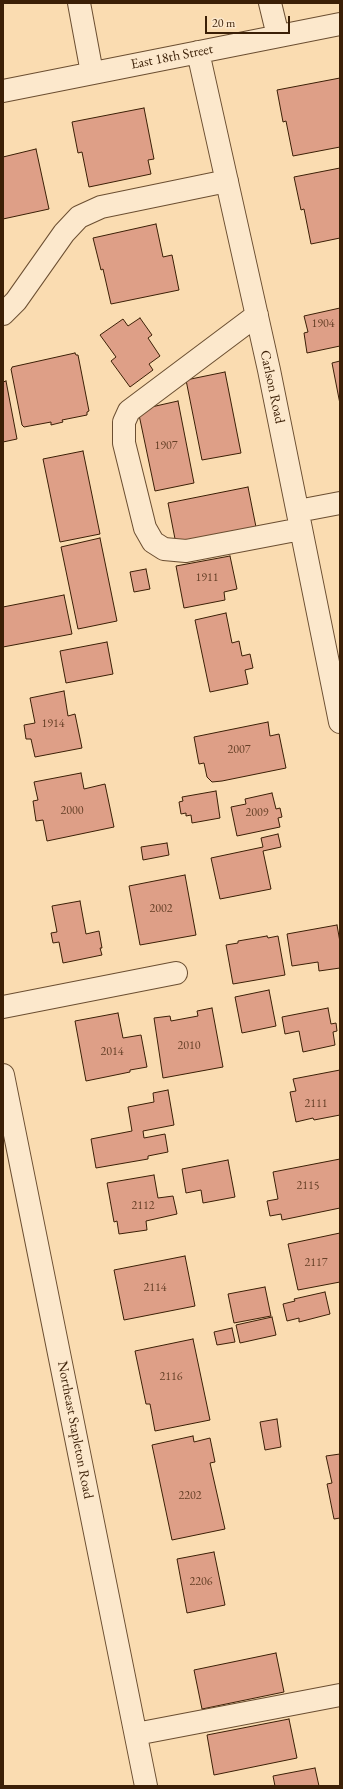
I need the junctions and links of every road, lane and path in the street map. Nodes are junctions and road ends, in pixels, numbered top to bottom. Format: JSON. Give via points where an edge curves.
{"nodes":[{"id":1,"x":79,"y":3,"type":"edge"},
{"id":2,"x":270,"y":3,"type":"edge"},
{"id":3,"x":340,"y":24,"type":"edge"},
{"id":4,"x":278,"y":36,"type":"junction"},
{"id":5,"x":198,"y":52,"type":"junction"},
{"id":6,"x":92,"y":73,"type":"junction"},
{"id":7,"x":3,"y":91,"type":"edge"},
{"id":8,"x":227,"y":181,"type":"junction"},
{"id":9,"x":3,"y":314,"type":"edge"},
{"id":10,"x":257,"y":315,"type":"junction"},
{"id":11,"x":340,"y":503,"type":"edge"},
{"id":12,"x":299,"y":520,"type":"junction"},
{"id":13,"x":332,"y":641,"type":"edge"},
{"id":14,"x":340,"y":722,"type":"edge"},
{"id":15,"x":176,"y":973,"type":"dead end"},
{"id":16,"x":3,"y":1007,"type":"edge"},
{"id":17,"x":4,"y":1082,"type":"edge"},
{"id":18,"x":340,"y":1695,"type":"edge"},
{"id":19,"x":136,"y":1734,"type":"junction"},
{"id":20,"x":146,"y":1786,"type":"edge"}],
"edges":[{"from":1,"to":6,"type":"street"},
{"from":2,"to":4,"type":"street"},
{"from":3,"to":4,"type":"street","name":"East 18th Street"},
{"from":4,"to":5,"type":"street","name":"East 18th Street"},
{"from":5,"to":6,"type":"street","name":"East 18th Street"},
{"from":5,"to":8,"type":"street","name":"Carlson Road"},
{"from":6,"to":7,"type":"street","name":"East 18th Street"},
{"from":8,"to":9,"type":"street","via":[[101,207],[79,217],[64,233],[16,301]]},
{"from":8,"to":10,"type":"street","name":"Carlson Road"},
{"from":10,"to":12,"type":"street","name":"Carlson Road"},
{"from":10,"to":12,"type":"street","via":[[129,411],[124,422],[124,443],[145,528],[153,542],[164,549],[186,551]]},
{"from":11,"to":12,"type":"street"},
{"from":12,"to":13,"type":"street","name":"Carlson Road"},
{"from":13,"to":14,"type":"street","name":"Carlson Road"},
{"from":15,"to":16,"type":"street"},
{"from":17,"to":19,"type":"street","name":"Northeast Stapleton Road"},
{"from":18,"to":19,"type":"street"},
{"from":19,"to":20,"type":"street","name":"Northeast Stapleton Road"}]}
